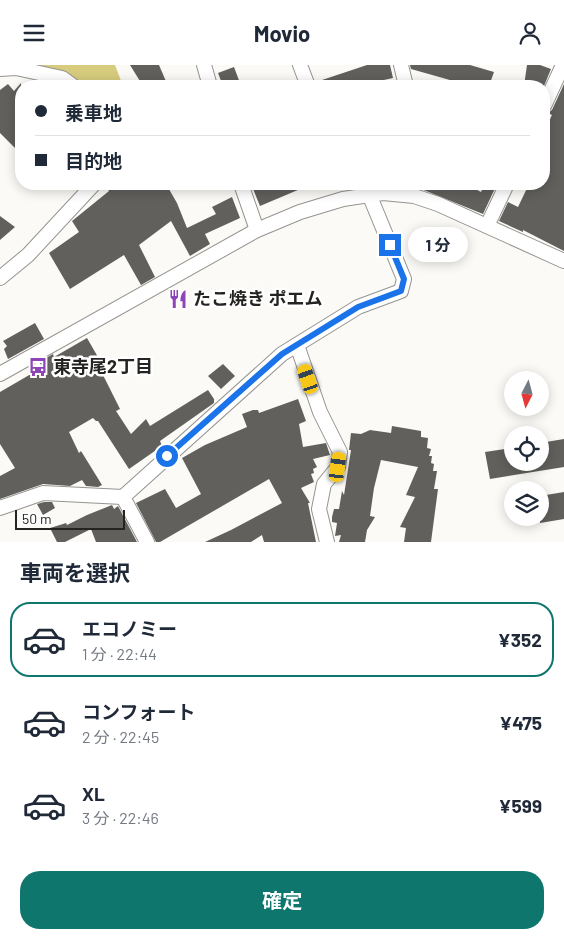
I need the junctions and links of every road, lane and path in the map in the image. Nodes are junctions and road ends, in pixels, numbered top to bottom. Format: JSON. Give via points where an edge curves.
{"nodes":[{"id":1,"x":48,"y":65,"type":"edge"},
{"id":2,"x":204,"y":65,"type":"edge"},
{"id":3,"x":300,"y":65,"type":"edge"},
{"id":4,"x":401,"y":65,"type":"edge"},
{"id":5,"x":563,"y":65,"type":"edge"},
{"id":6,"x":0,"y":69,"type":"edge"},
{"id":7,"x":60,"y":80,"type":"edge"},
{"id":8,"x":65,"y":80,"type":"edge"},
{"id":9,"x":208,"y":80,"type":"edge"},
{"id":10,"x":306,"y":80,"type":"edge"},
{"id":11,"x":402,"y":80,"type":"edge"},
{"id":12,"x":550,"y":94,"type":"edge"},
{"id":13,"x":88,"y":190,"type":"edge"},
{"id":14,"x":243,"y":190,"type":"edge"},
{"id":15,"x":414,"y":190,"type":"edge"},
{"id":16,"x":504,"y":190,"type":"edge"},
{"id":17,"x":369,"y":195,"type":"junction"},
{"id":18,"x":487,"y":226,"type":"junction"},
{"id":19,"x":257,"y":230,"type":"junction"},
{"id":20,"x":564,"y":261,"type":"edge"},
{"id":21,"x":0,"y":278,"type":"edge"},
{"id":22,"x":297,"y":345,"type":"junction"},
{"id":23,"x":1,"y":372,"type":"edge"},
{"id":24,"x":123,"y":497,"type":"junction"},
{"id":25,"x":0,"y":509,"type":"edge"},
{"id":26,"x":147,"y":541,"type":"edge"},
{"id":27,"x":327,"y":541,"type":"edge"}],
"edges":[{"from":1,"to":8,"type":"street"},
{"from":2,"to":9,"type":"street"},
{"from":3,"to":10,"type":"street"},
{"from":4,"to":11,"type":"street"},
{"from":5,"to":12,"type":"street"},
{"from":6,"to":7,"type":"street","via":[[16,68]]},
{"from":13,"to":21,"type":"street","via":[[28,255]]},
{"from":14,"to":19,"type":"street"},
{"from":15,"to":17,"type":"street"},
{"from":15,"to":18,"type":"street"},
{"from":16,"to":18,"type":"street"},
{"from":17,"to":19,"type":"street","via":[[343,199]]},
{"from":17,"to":22,"type":"street","via":[[404,279],[401,291],[358,307]]},
{"from":18,"to":20,"type":"street"},
{"from":19,"to":23,"type":"street"},
{"from":22,"to":24,"type":"street","via":[[282,354]]},
{"from":22,"to":27,"type":"street","via":[[320,412],[340,452],[338,467],[324,484],[319,509]]},
{"from":24,"to":25,"type":"street","via":[[44,493]]},
{"from":24,"to":26,"type":"street"}]}
